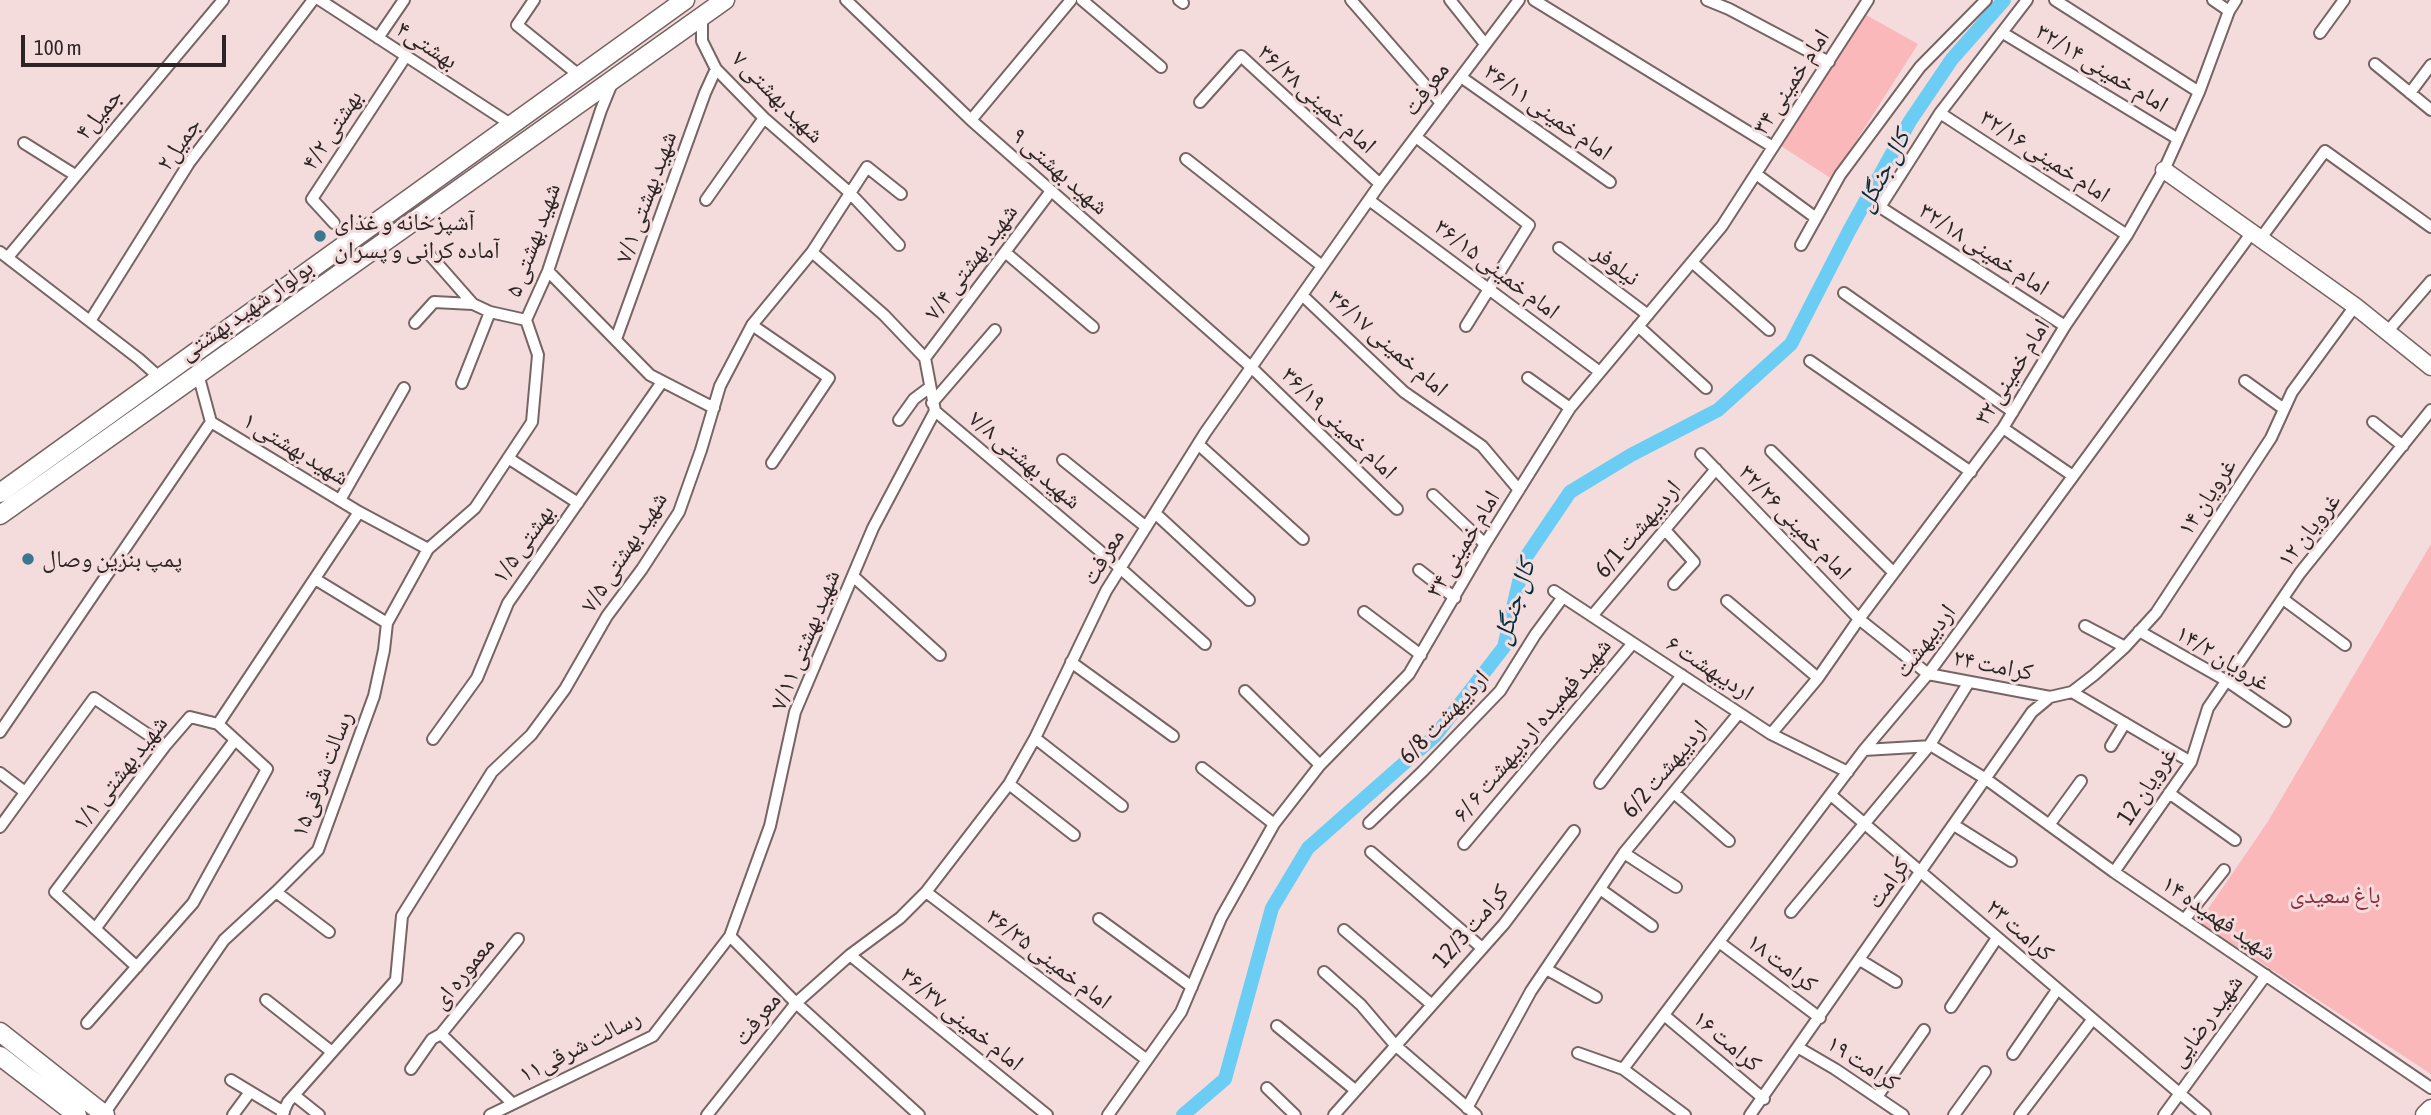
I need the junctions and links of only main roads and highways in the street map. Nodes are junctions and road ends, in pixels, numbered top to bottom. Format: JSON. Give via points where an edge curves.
{"nodes":[{"id":1,"x":725,"y":0,"type":"edge"},
{"id":2,"x":679,"y":2,"type":"edge"},
{"id":3,"x":253,"y":310,"type":"junction"},
{"id":4,"x":264,"y":328,"type":"junction"},
{"id":5,"x":0,"y":493,"type":"edge"},
{"id":6,"x":0,"y":515,"type":"edge"},
{"id":7,"x":0,"y":1032,"type":"edge"},
{"id":8,"x":0,"y":1056,"type":"edge"},
{"id":9,"x":2431,"y":1109,"type":"edge"},
{"id":10,"x":77,"y":1115,"type":"edge"},
{"id":11,"x":104,"y":1115,"type":"edge"},
{"id":12,"x":2425,"y":1115,"type":"edge"}],
"edges":[{"from":1,"to":4,"type":"main road","name":"بولوار شهید بهشتی"},
{"from":2,"to":3,"type":"main road","name":"بولوار شهید بهشتی"},
{"from":3,"to":4,"type":"main road"},
{"from":3,"to":5,"type":"main road","name":"بولوار شهید بهشتی"},
{"from":4,"to":6,"type":"main road","name":"بولوار شهید بهشتی"},
{"from":7,"to":11,"type":"main road"},
{"from":8,"to":10,"type":"main road"},
{"from":9,"to":12,"type":"main road"}]}
